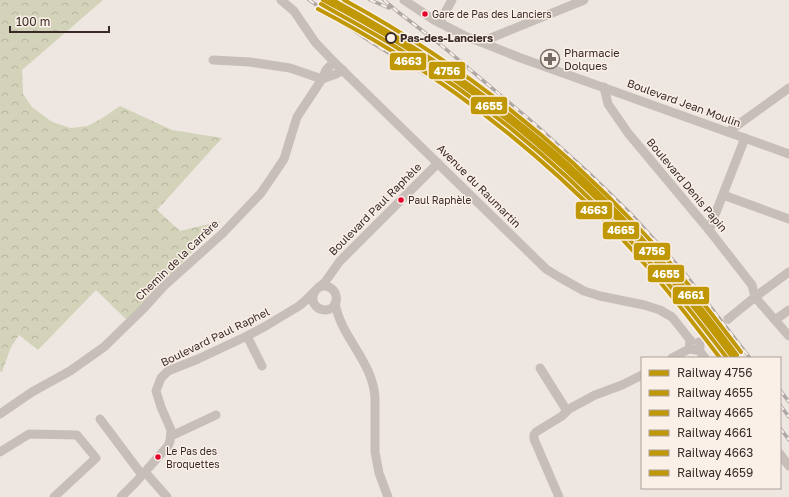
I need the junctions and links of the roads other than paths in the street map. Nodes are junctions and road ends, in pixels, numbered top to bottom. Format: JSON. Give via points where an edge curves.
{"nodes":[{"id":1,"x":281,"y":0,"type":"edge"},
{"id":2,"x":404,"y":0,"type":"edge"},
{"id":3,"x":452,"y":0,"type":"edge"},
{"id":4,"x":584,"y":0,"type":"edge"},
{"id":5,"x":440,"y":23,"type":"junction"},
{"id":6,"x":481,"y":42,"type":"junction"},
{"id":7,"x":214,"y":60,"type":"dead end"},
{"id":8,"x":334,"y":62,"type":"junction"},
{"id":9,"x":343,"y":70,"type":"junction"},
{"id":10,"x":322,"y":79,"type":"junction"},
{"id":11,"x":604,"y":87,"type":"junction"},
{"id":12,"x":789,"y":88,"type":"edge"},
{"id":13,"x":728,"y":132,"type":"junction"},
{"id":14,"x":745,"y":138,"type":"junction"},
{"id":15,"x":789,"y":154,"type":"edge"},
{"id":16,"x":438,"y":163,"type":"junction"},
{"id":17,"x":723,"y":194,"type":"junction"},
{"id":18,"x":789,"y":219,"type":"edge"},
{"id":19,"x":709,"y":230,"type":"junction"},
{"id":20,"x":789,"y":272,"type":"edge"},
{"id":21,"x":330,"y":274,"type":"junction"},
{"id":22,"x":316,"y":290,"type":"junction"},
{"id":23,"x":333,"y":290,"type":"junction"},
{"id":24,"x":755,"y":297,"type":"junction"},
{"id":25,"x":335,"y":303,"type":"junction"},
{"id":26,"x":299,"y":306,"type":"junction"},
{"id":27,"x":316,"y":307,"type":"junction"},
{"id":28,"x":327,"y":310,"type":"junction"},
{"id":29,"x":789,"y":310,"type":"edge"},
{"id":30,"x":728,"y":319,"type":"tunnel mouth"},
{"id":31,"x":775,"y":320,"type":"junction"},
{"id":32,"x":340,"y":321,"type":"junction"},
{"id":33,"x":247,"y":336,"type":"junction"},
{"id":34,"x":789,"y":336,"type":"edge"},
{"id":35,"x":697,"y":343,"type":"junction"},
{"id":36,"x":674,"y":357,"type":"edge"},
{"id":37,"x":704,"y":357,"type":"edge"},
{"id":38,"x":262,"y":366,"type":"dead end"},
{"id":39,"x":540,"y":368,"type":"dead end"},
{"id":40,"x":641,"y":376,"type":"edge"},
{"id":41,"x":567,"y":411,"type":"junction"},
{"id":42,"x":0,"y":414,"type":"edge"},
{"id":43,"x":216,"y":415,"type":"dead end"},
{"id":44,"x":100,"y":419,"type":"dead end"},
{"id":45,"x":171,"y":436,"type":"junction"},
{"id":46,"x":0,"y":452,"type":"edge"},
{"id":47,"x":781,"y":455,"type":"edge"},
{"id":48,"x":789,"y":466,"type":"edge"},
{"id":49,"x":143,"y":473,"type":"junction"},
{"id":50,"x":54,"y":497,"type":"edge"},
{"id":51,"x":121,"y":497,"type":"edge"},
{"id":52,"x":167,"y":497,"type":"edge"},
{"id":53,"x":388,"y":497,"type":"edge"},
{"id":54,"x":559,"y":497,"type":"edge"}],
"edges":[{"from":1,"to":8,"type":"street","name":"Avenue du Raumartin","via":[[294,11],[315,42]]},
{"from":2,"to":5,"type":"street","name":"Boulevard Jean Moulin"},
{"from":3,"to":5,"type":"street"},
{"from":4,"to":6,"type":"street"},
{"from":5,"to":6,"type":"street","name":"Boulevard Jean Moulin","via":[[467,38]]},
{"from":6,"to":11,"type":"street","name":"Boulevard Jean Moulin"},
{"from":7,"to":10,"type":"street","via":[[290,68]]},
{"from":8,"to":9,"type":"street","name":"Avenue du Raumartin"},
{"from":8,"to":10,"type":"street","name":"Chemin de la Carrère"},
{"from":9,"to":10,"type":"street"},
{"from":9,"to":16,"type":"street","name":"Avenue du Raumartin"},
{"from":10,"to":42,"type":"street","name":"Chemin de la Carrère","via":[[297,117],[284,159],[261,193],[104,347],[70,372],[32,392]]},
{"from":11,"to":13,"type":"street","name":"Boulevard Jean Moulin"},
{"from":11,"to":19,"type":"street","name":"Boulevard Denis Papin","via":[[608,104],[628,134]]},
{"from":12,"to":13,"type":"street"},
{"from":13,"to":14,"type":"street","name":"Boulevard Jean Moulin"},
{"from":14,"to":15,"type":"street","name":"Boulevard Jean Moulin"},
{"from":14,"to":17,"type":"street"},
{"from":16,"to":21,"type":"street","name":"Boulevard Paul Raphèle","via":[[340,260]]},
{"from":16,"to":35,"type":"street","name":"Avenue du Raumartin","via":[[546,269],[584,291],[660,310],[672,317]]},
{"from":17,"to":18,"type":"street"},
{"from":17,"to":19,"type":"street"},
{"from":19,"to":24,"type":"street","name":"Boulevard Denis Papin","via":[[752,285]]},
{"from":20,"to":24,"type":"street"},
{"from":21,"to":22,"type":"street","name":"Boulevard Paul Raphèle"},
{"from":21,"to":23,"type":"street","name":"Boulevard Paul Raphèle"},
{"from":22,"to":23,"type":"street","via":[[326,286]]},
{"from":22,"to":26,"type":"street","name":"Boulevard Paul Raphel"},
{"from":22,"to":27,"type":"street","via":[[312,300]]},
{"from":23,"to":25,"type":"street","via":[[336,296]]},
{"from":24,"to":30,"type":"street"},
{"from":24,"to":31,"type":"street","name":"Boulevard Denis Papin"},
{"from":25,"to":28,"type":"street"},
{"from":25,"to":32,"type":"street"},
{"from":26,"to":27,"type":"street"},
{"from":26,"to":33,"type":"street","name":"Boulevard Paul Raphel"},
{"from":27,"to":28,"type":"street"},
{"from":28,"to":32,"type":"street"},
{"from":29,"to":31,"type":"street"},
{"from":31,"to":34,"type":"street","name":"Boulevard Denis Papin"},
{"from":32,"to":53,"type":"street","via":[[373,382],[375,452]]},
{"from":33,"to":38,"type":"street"},
{"from":33,"to":45,"type":"street","name":"Boulevard Paul Raphel","via":[[168,372],[161,378],[156,391]]},
{"from":35,"to":36,"type":"street"},
{"from":35,"to":37,"type":"street","name":"Avenue du Raumartin"},
{"from":39,"to":41,"type":"street"},
{"from":40,"to":41,"type":"street","via":[[595,395]]},
{"from":41,"to":54,"type":"street","via":[[536,432],[534,437]]},
{"from":43,"to":45,"type":"street"},
{"from":44,"to":49,"type":"street"},
{"from":45,"to":49,"type":"street","via":[[168,446]]},
{"from":46,"to":50,"type":"street","via":[[28,434],[77,435],[96,458]]},
{"from":47,"to":48,"type":"street"},
{"from":49,"to":51,"type":"street"},
{"from":49,"to":52,"type":"street"}]}
